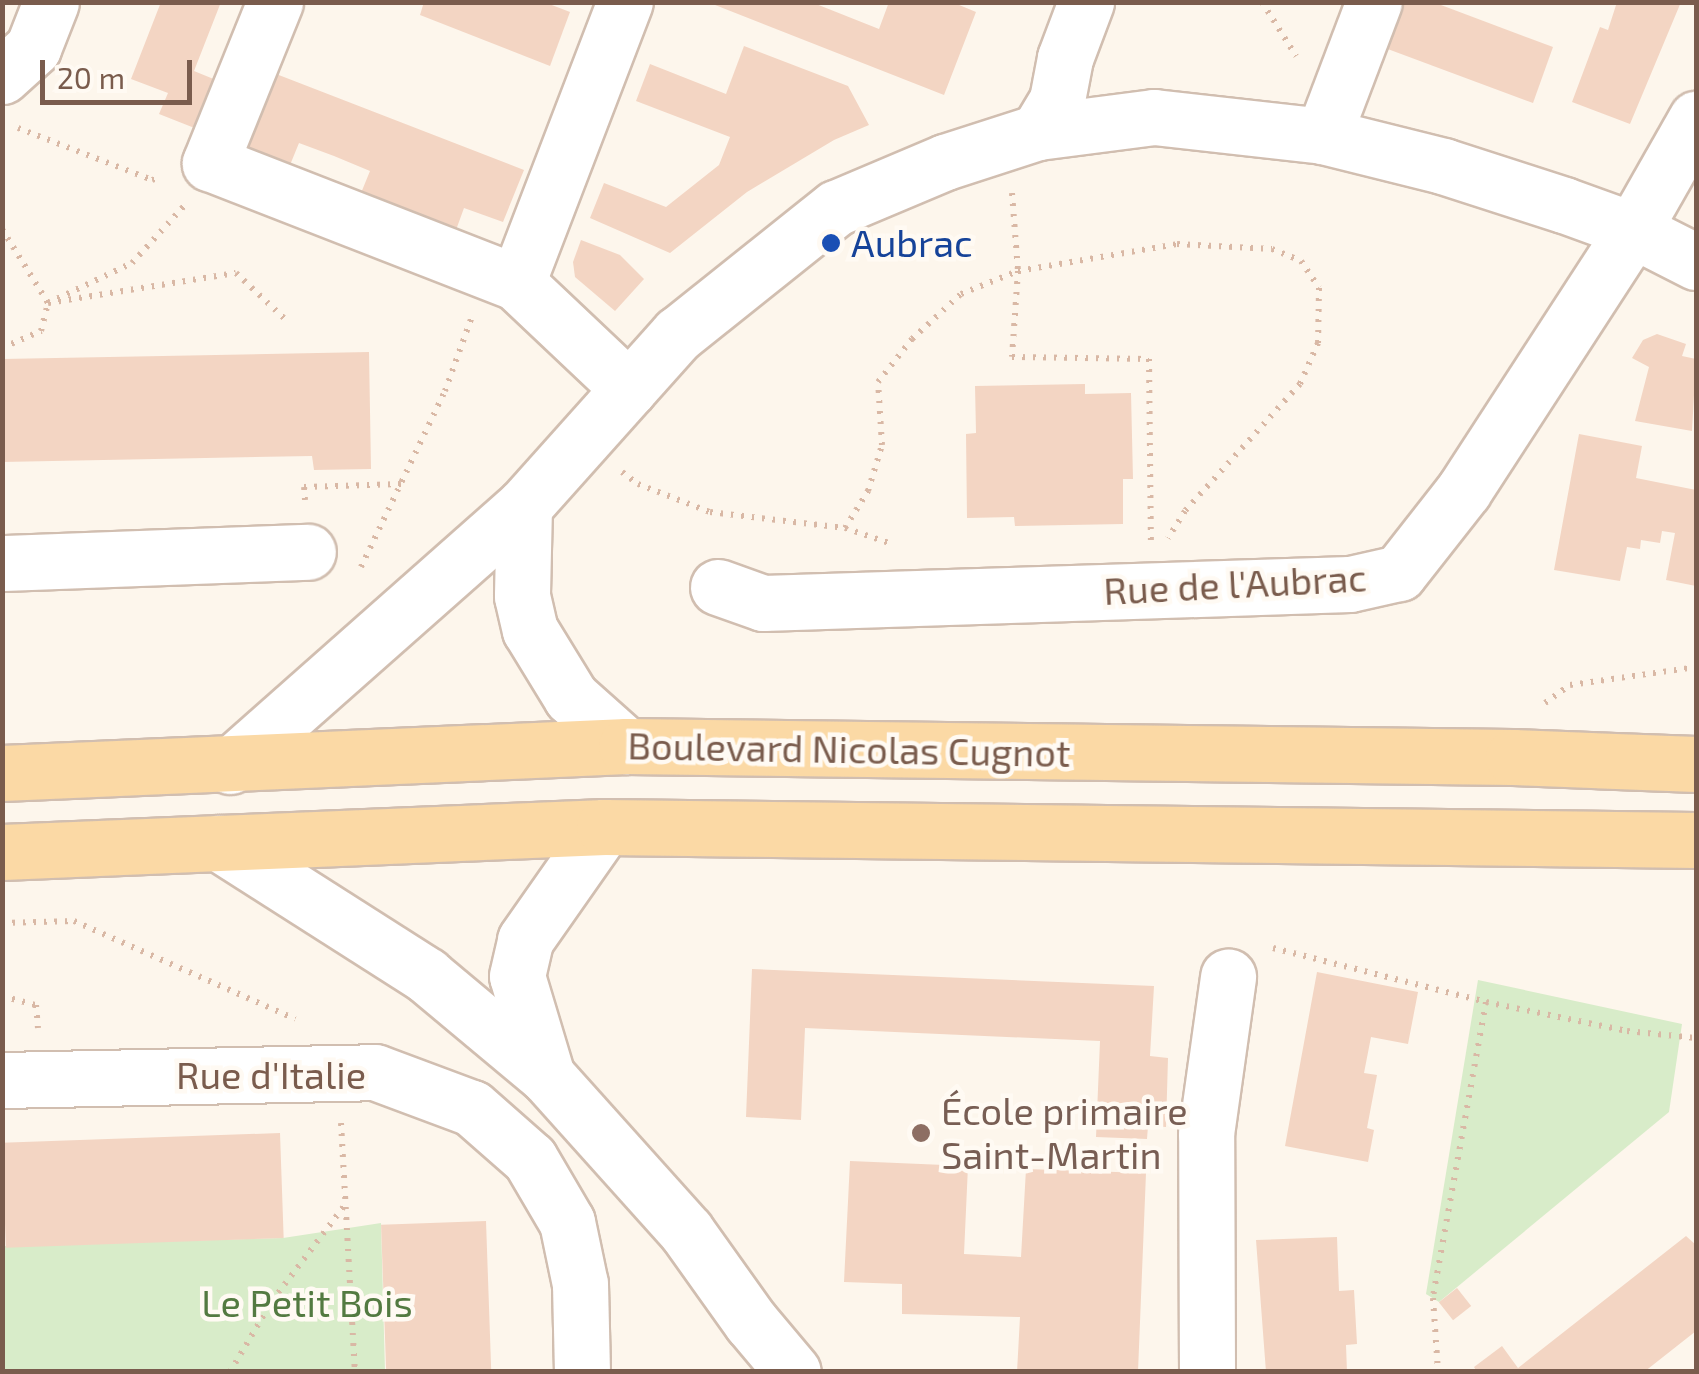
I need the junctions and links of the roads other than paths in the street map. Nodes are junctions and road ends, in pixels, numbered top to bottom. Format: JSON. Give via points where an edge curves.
{"nodes":[{"id":1,"x":52,"y":2,"type":"edge"},
{"id":2,"x":275,"y":2,"type":"edge"},
{"id":3,"x":625,"y":2,"type":"edge"},
{"id":4,"x":1086,"y":2,"type":"edge"},
{"id":5,"x":1374,"y":2,"type":"edge"},
{"id":6,"x":2,"y":76,"type":"edge"},
{"id":7,"x":1696,"y":119,"type":"edge"},
{"id":8,"x":1323,"y":136,"type":"junction"},
{"id":9,"x":1023,"y":137,"type":"junction"},
{"id":10,"x":1633,"y":230,"type":"junction"},
{"id":11,"x":1696,"y":262,"type":"edge"},
{"id":12,"x":503,"y":277,"type":"junction"},
{"id":13,"x":629,"y":389,"type":"junction"},
{"id":14,"x":524,"y":506,"type":"junction"},
{"id":15,"x":308,"y":552,"type":"road end"},
{"id":16,"x":2,"y":562,"type":"edge"},
{"id":17,"x":718,"y":587,"type":"dead end"},
{"id":18,"x":626,"y":746,"type":"junction"},
{"id":19,"x":1696,"y":764,"type":"edge"},
{"id":20,"x":230,"y":766,"type":"junction"},
{"id":21,"x":2,"y":773,"type":"edge"},
{"id":22,"x":604,"y":827,"type":"junction"},
{"id":23,"x":1696,"y":840,"type":"edge"},
{"id":24,"x":219,"y":843,"type":"junction"},
{"id":25,"x":2,"y":852,"type":"edge"},
{"id":26,"x":1228,"y":977,"type":"road end"},
{"id":27,"x":547,"y":1076,"type":"junction"},
{"id":28,"x":2,"y":1080,"type":"edge"},
{"id":29,"x":582,"y":1372,"type":"edge"},
{"id":30,"x":793,"y":1372,"type":"edge"},
{"id":31,"x":1207,"y":1372,"type":"edge"}],
"edges":[{"from":1,"to":6,"type":"street","via":[[33,48]]},
{"from":2,"to":12,"type":"street","via":[[210,163]]},
{"from":3,"to":12,"type":"street"},
{"from":4,"to":9,"type":"street","via":[[1057,100]]},
{"from":5,"to":8,"type":"street"},
{"from":7,"to":10,"type":"street","name":"Rue de l'Aubrac"},
{"from":8,"to":9,"type":"street","via":[[1154,117]]},
{"from":8,"to":10,"type":"street","via":[[1443,166]]},
{"from":9,"to":13,"type":"street","via":[[836,208],[678,334]]},
{"from":10,"to":11,"type":"street"},
{"from":10,"to":17,"type":"street","name":"Rue de l'Aubrac","via":[[1464,490],[1399,572],[1350,584],[1145,579],[763,604]]},
{"from":12,"to":13,"type":"street"},
{"from":13,"to":14,"type":"street"},
{"from":14,"to":18,"type":"street","via":[[522,596],[530,630],[571,697]]},
{"from":14,"to":20,"type":"street"},
{"from":15,"to":16,"type":"street"},
{"from":18,"to":19,"type":"main road","name":"Boulevard Nicolas Cugnot"},
{"from":18,"to":20,"type":"main road","name":"Boulevard Nicolas Cugnot"},
{"from":20,"to":21,"type":"main road","name":"Boulevard Nicolas Cugnot"},
{"from":22,"to":23,"type":"main road"},
{"from":22,"to":24,"type":"main road"},
{"from":22,"to":27,"type":"street","via":[[525,940],[517,976]]},
{"from":24,"to":25,"type":"main road"},
{"from":24,"to":27,"type":"street","via":[[426,975]]},
{"from":26,"to":31,"type":"street","via":[[1206,1134]]},
{"from":27,"to":30,"type":"street","via":[[686,1230]]},
{"from":28,"to":29,"type":"street","name":"Rue d'Italie","via":[[375,1072],[472,1108],[530,1159],[567,1222],[580,1284]]}]}
